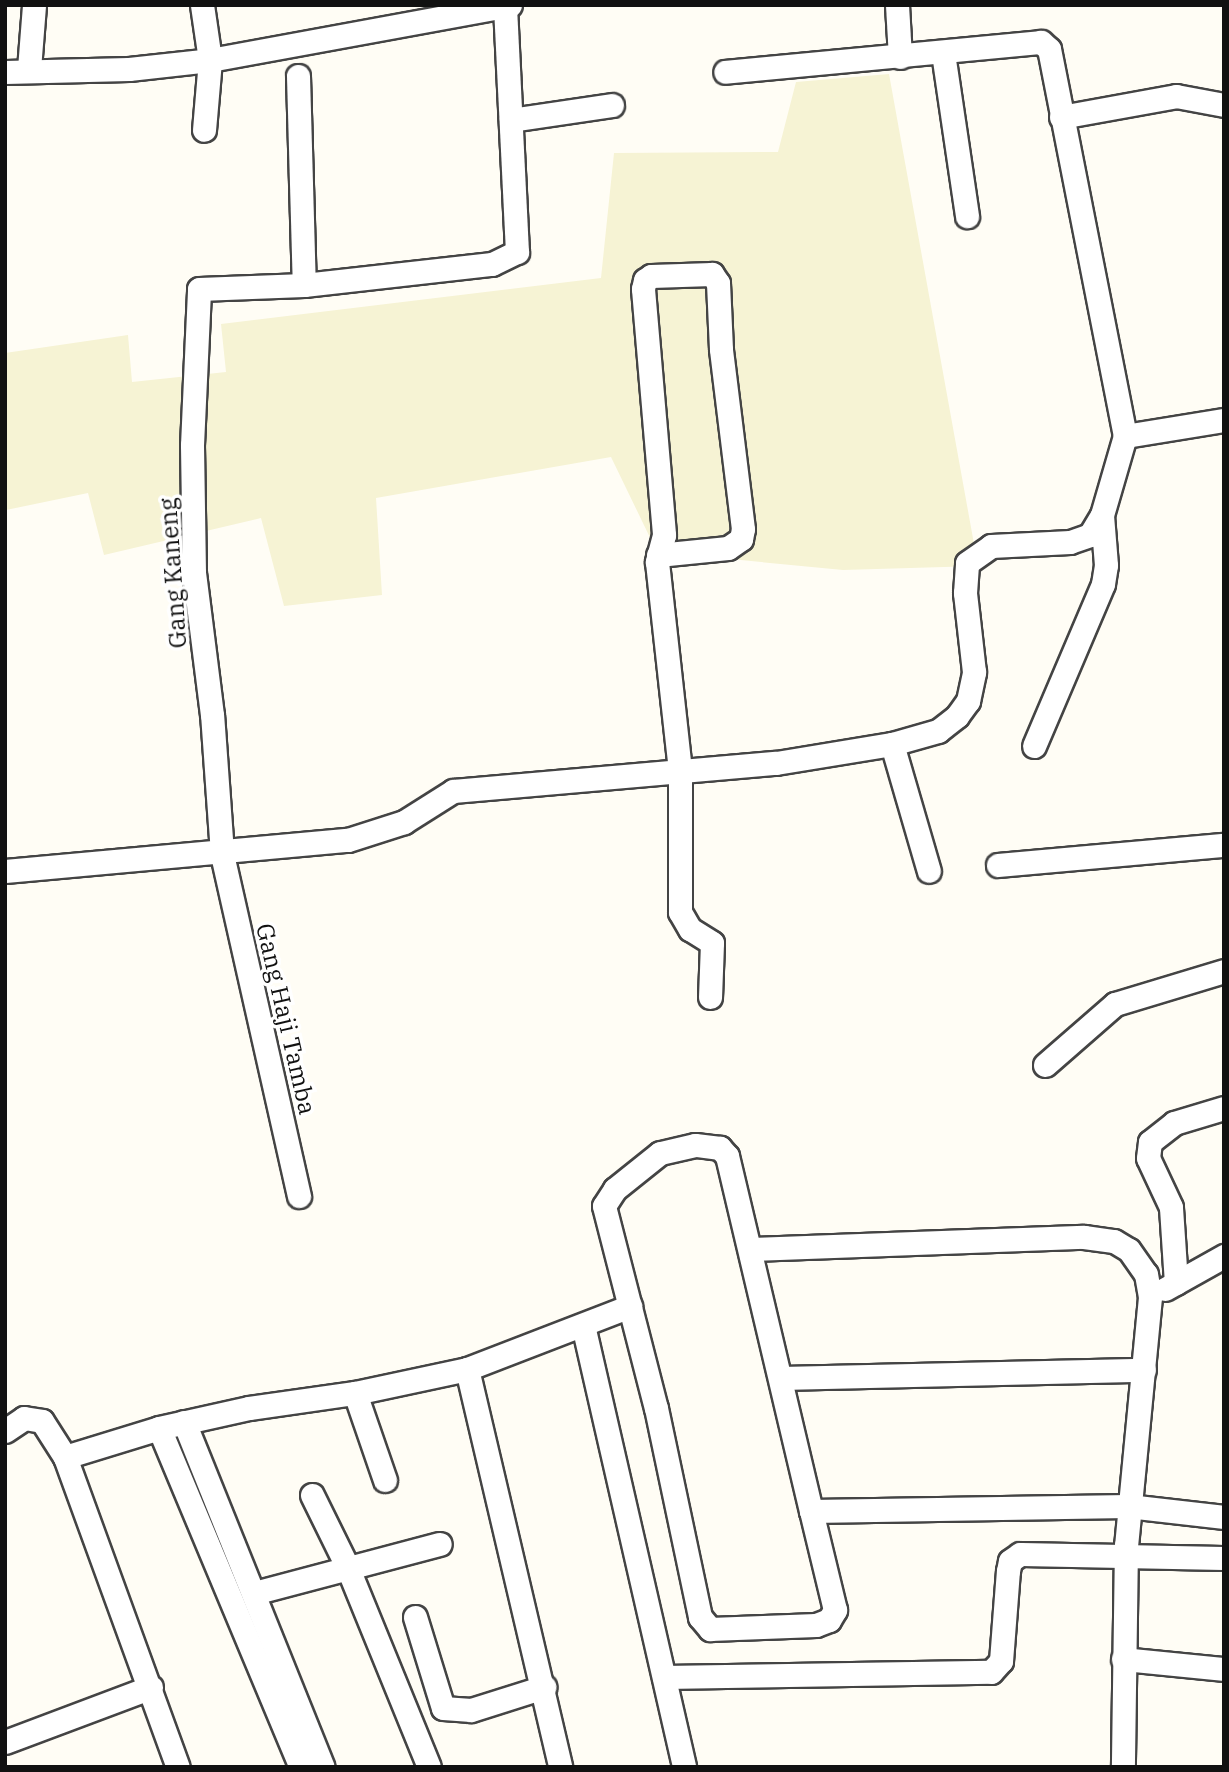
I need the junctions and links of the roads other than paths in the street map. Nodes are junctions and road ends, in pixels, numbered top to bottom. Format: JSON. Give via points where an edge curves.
{"nodes":[{"id":1,"x":34,"y":5,"type":"edge"},
{"id":2,"x":202,"y":5,"type":"edge"},
{"id":3,"x":897,"y":5,"type":"edge"},
{"id":4,"x":507,"y":6,"type":"edge"},
{"id":5,"x":383,"y":16,"type":"edge"},
{"id":6,"x":943,"y":53,"type":"junction"},
{"id":7,"x":900,"y":57,"type":"junction"},
{"id":8,"x":210,"y":60,"type":"junction"},
{"id":9,"x":29,"y":69,"type":"junction"},
{"id":10,"x":5,"y":72,"type":"edge"},
{"id":11,"x":725,"y":72,"type":"dead end"},
{"id":12,"x":298,"y":76,"type":"dead end"},
{"id":13,"x":612,"y":105,"type":"dead end"},
{"id":14,"x":1224,"y":105,"type":"edge"},
{"id":15,"x":1061,"y":117,"type":"junction"},
{"id":16,"x":511,"y":120,"type":"junction"},
{"id":17,"x":204,"y":130,"type":"dead end"},
{"id":18,"x":967,"y":216,"type":"dead end"},
{"id":19,"x":304,"y":285,"type":"junction"},
{"id":20,"x":1224,"y":420,"type":"edge"},
{"id":21,"x":1125,"y":436,"type":"junction"},
{"id":22,"x":1102,"y":515,"type":"junction"},
{"id":23,"x":659,"y":555,"type":"junction"},
{"id":24,"x":892,"y":744,"type":"junction"},
{"id":25,"x":1034,"y":746,"type":"dead end"},
{"id":26,"x":680,"y":771,"type":"junction"},
{"id":27,"x":1224,"y":845,"type":"edge"},
{"id":28,"x":222,"y":853,"type":"junction"},
{"id":29,"x":998,"y":865,"type":"dead end"},
{"id":30,"x":5,"y":871,"type":"edge"},
{"id":31,"x":929,"y":871,"type":"dead end"},
{"id":32,"x":1224,"y":971,"type":"edge"},
{"id":33,"x":710,"y":997,"type":"dead end"},
{"id":34,"x":1045,"y":1065,"type":"dead end"},
{"id":35,"x":1224,"y":1108,"type":"edge"},
{"id":36,"x":299,"y":1196,"type":"dead end"},
{"id":37,"x":752,"y":1250,"type":"junction"},
{"id":38,"x":1224,"y":1256,"type":"edge"},
{"id":39,"x":1176,"y":1283,"type":"junction"},
{"id":40,"x":1150,"y":1297,"type":"junction"},
{"id":41,"x":630,"y":1306,"type":"junction"},
{"id":42,"x":583,"y":1325,"type":"junction"},
{"id":43,"x":467,"y":1369,"type":"junction"},
{"id":44,"x":1144,"y":1370,"type":"junction"},
{"id":45,"x":781,"y":1378,"type":"junction"},
{"id":46,"x":355,"y":1393,"type":"junction"},
{"id":47,"x":184,"y":1422,"type":"junction"},
{"id":48,"x":159,"y":1428,"type":"junction"},
{"id":49,"x":5,"y":1431,"type":"edge"},
{"id":50,"x":54,"y":1439,"type":"junction"},
{"id":51,"x":385,"y":1480,"type":"dead end"},
{"id":52,"x":312,"y":1495,"type":"dead end"},
{"id":53,"x":811,"y":1511,"type":"junction"},
{"id":54,"x":1128,"y":1513,"type":"junction"},
{"id":55,"x":1224,"y":1517,"type":"edge"},
{"id":56,"x":440,"y":1544,"type":"dead end"},
{"id":57,"x":1126,"y":1549,"type":"junction"},
{"id":58,"x":1224,"y":1558,"type":"edge"},
{"id":59,"x":347,"y":1566,"type":"junction"},
{"id":60,"x":254,"y":1593,"type":"junction"},
{"id":61,"x":415,"y":1617,"type":"dead end"},
{"id":62,"x":1123,"y":1659,"type":"junction"},
{"id":63,"x":1224,"y":1669,"type":"edge"},
{"id":64,"x":664,"y":1677,"type":"junction"},
{"id":65,"x":151,"y":1687,"type":"junction"},
{"id":66,"x":544,"y":1687,"type":"junction"},
{"id":67,"x":5,"y":1742,"type":"edge"},
{"id":68,"x":178,"y":1767,"type":"edge"},
{"id":69,"x":300,"y":1767,"type":"edge"},
{"id":70,"x":323,"y":1767,"type":"edge"},
{"id":71,"x":429,"y":1767,"type":"edge"},
{"id":72,"x":560,"y":1767,"type":"edge"},
{"id":73,"x":684,"y":1767,"type":"edge"},
{"id":74,"x":1123,"y":1767,"type":"edge"}],
"edges":[{"from":1,"to":9,"type":"street"},
{"from":2,"to":8,"type":"street"},
{"from":3,"to":7,"type":"street"},
{"from":4,"to":5,"type":"street"},
{"from":4,"to":16,"type":"street"},
{"from":5,"to":8,"type":"street"},
{"from":6,"to":7,"type":"street"},
{"from":6,"to":15,"type":"street","via":[[1044,43],[1049,49]]},
{"from":6,"to":18,"type":"street"},
{"from":7,"to":11,"type":"street"},
{"from":8,"to":9,"type":"street","via":[[129,69]]},
{"from":8,"to":17,"type":"street"},
{"from":9,"to":10,"type":"street"},
{"from":12,"to":19,"type":"street"},
{"from":13,"to":16,"type":"street"},
{"from":14,"to":15,"type":"street","via":[[1176,96]]},
{"from":15,"to":21,"type":"street"},
{"from":16,"to":19,"type":"street","via":[[517,252],[492,264]]},
{"from":19,"to":28,"type":"street","name":"Gang Kaneng","via":[[199,289],[192,445],[194,573],[212,715]]},
{"from":20,"to":21,"type":"street"},
{"from":21,"to":22,"type":"street"},
{"from":22,"to":24,"type":"street","via":[[1090,535],[1082,539],[991,546],[971,556],[965,593],[974,672],[968,701],[938,731]]},
{"from":22,"to":25,"type":"street","via":[[1103,584]]},
{"from":23,"to":23,"type":"street","via":[[664,536],[650,408],[645,280],[712,274],[718,283],[721,349],[743,529],[741,539],[728,548]]},
{"from":23,"to":26,"type":"street"},
{"from":24,"to":26,"type":"street","via":[[776,763]]},
{"from":24,"to":31,"type":"street"},
{"from":26,"to":28,"type":"street","via":[[453,791],[435,798],[404,822],[348,840]]},
{"from":26,"to":33,"type":"street","via":[[680,912],[690,929],[712,943]]},
{"from":27,"to":29,"type":"street"},
{"from":28,"to":30,"type":"street"},
{"from":28,"to":36,"type":"street","name":"Gang Haji Tamba"},
{"from":32,"to":34,"type":"street","via":[[1115,1004]]},
{"from":35,"to":39,"type":"street","via":[[1174,1123],[1150,1142],[1148,1158],[1171,1207]]},
{"from":37,"to":40,"type":"street","via":[[1101,1239],[1129,1250],[1146,1273]]},
{"from":37,"to":41,"type":"street","via":[[723,1150],[695,1145],[660,1153],[615,1189],[604,1206]]},
{"from":37,"to":45,"type":"street"},
{"from":38,"to":39,"type":"street"},
{"from":39,"to":40,"type":"street"},
{"from":40,"to":44,"type":"street"},
{"from":41,"to":42,"type":"street"},
{"from":41,"to":53,"type":"street","via":[[699,1617],[710,1629],[816,1625],[829,1620],[835,1610]]},
{"from":42,"to":43,"type":"street"},
{"from":42,"to":64,"type":"street"},
{"from":43,"to":46,"type":"street"},
{"from":43,"to":66,"type":"street"},
{"from":44,"to":45,"type":"street"},
{"from":44,"to":54,"type":"street"},
{"from":45,"to":53,"type":"street"},
{"from":46,"to":47,"type":"street"},
{"from":46,"to":51,"type":"street"},
{"from":47,"to":48,"type":"street"},
{"from":47,"to":60,"type":"street"},
{"from":48,"to":50,"type":"street"},
{"from":48,"to":69,"type":"street"},
{"from":49,"to":50,"type":"street","via":[[24,1418]]},
{"from":50,"to":65,"type":"street"},
{"from":52,"to":59,"type":"street"},
{"from":53,"to":54,"type":"street"},
{"from":54,"to":55,"type":"street"},
{"from":54,"to":57,"type":"street"},
{"from":56,"to":59,"type":"street"},
{"from":57,"to":58,"type":"street"},
{"from":57,"to":62,"type":"street"},
{"from":57,"to":64,"type":"street","via":[[1020,1555],[1010,1561],[1001,1661],[991,1672]]},
{"from":59,"to":60,"type":"street"},
{"from":59,"to":71,"type":"street"},
{"from":60,"to":70,"type":"street"},
{"from":61,"to":66,"type":"street","via":[[443,1708],[471,1710]]},
{"from":62,"to":63,"type":"street"},
{"from":62,"to":74,"type":"street"},
{"from":64,"to":73,"type":"street"},
{"from":65,"to":67,"type":"street"},
{"from":65,"to":68,"type":"street"},
{"from":66,"to":72,"type":"street"}]}
